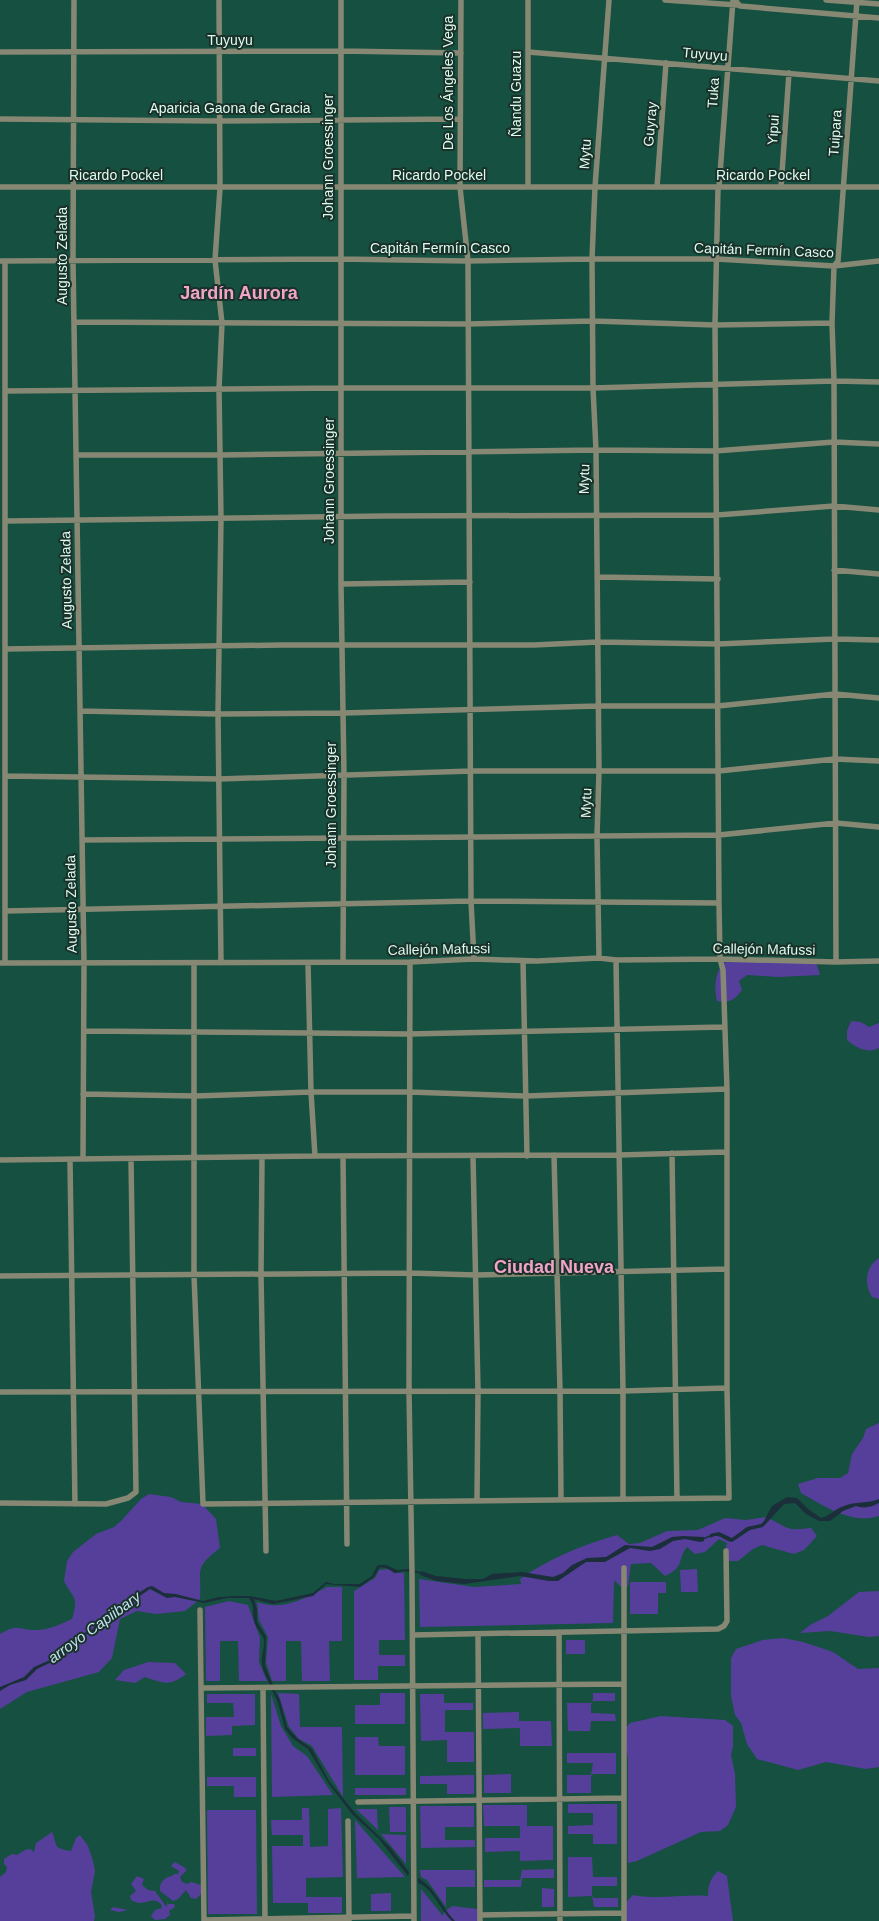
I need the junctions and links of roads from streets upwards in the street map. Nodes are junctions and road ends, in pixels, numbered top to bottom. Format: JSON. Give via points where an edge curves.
{"nodes":[{"id":1,"x":74,"y":0,"type":"edge"},
{"id":2,"x":219,"y":0,"type":"edge"},
{"id":3,"x":341,"y":0,"type":"edge"},
{"id":4,"x":461,"y":0,"type":"edge"},
{"id":5,"x":528,"y":0,"type":"edge"},
{"id":6,"x":609,"y":0,"type":"edge"},
{"id":7,"x":665,"y":0,"type":"edge"},
{"id":8,"x":671,"y":0,"type":"edge"},
{"id":9,"x":826,"y":0,"type":"edge"},
{"id":10,"x":857,"y":1,"type":"edge"},
{"id":11,"x":734,"y":2,"type":"edge"},
{"id":12,"x":879,"y":4,"type":"edge"},
{"id":13,"x":856,"y":16,"type":"junction"},
{"id":14,"x":879,"y":18,"type":"edge"},
{"id":15,"x":340,"y":51,"type":"junction"},
{"id":16,"x":0,"y":52,"type":"edge"},
{"id":17,"x":74,"y":52,"type":"junction"},
{"id":18,"x":219,"y":52,"type":"junction"},
{"id":19,"x":528,"y":52,"type":"junction"},
{"id":20,"x":461,"y":53,"type":"junction"},
{"id":21,"x":604,"y":58,"type":"junction"},
{"id":22,"x":666,"y":63,"type":"junction"},
{"id":23,"x":727,"y":68,"type":"junction"},
{"id":24,"x":789,"y":74,"type":"junction"},
{"id":25,"x":851,"y":79,"type":"junction"},
{"id":26,"x":879,"y":81,"type":"edge"},
{"id":27,"x":0,"y":119,"type":"edge"},
{"id":28,"x":74,"y":119,"type":"junction"},
{"id":29,"x":460,"y":119,"type":"junction"},
{"id":30,"x":340,"y":120,"type":"junction"},
{"id":31,"x":219,"y":121,"type":"junction"},
{"id":32,"x":74,"y":186,"type":"junction"},
{"id":33,"x":0,"y":187,"type":"edge"},
{"id":34,"x":460,"y":187,"type":"junction"},
{"id":35,"x":528,"y":187,"type":"junction"},
{"id":36,"x":594,"y":187,"type":"junction"},
{"id":37,"x":780,"y":187,"type":"junction"},
{"id":38,"x":843,"y":187,"type":"junction"},
{"id":39,"x":879,"y":187,"type":"edge"},
{"id":40,"x":220,"y":188,"type":"junction"},
{"id":41,"x":340,"y":188,"type":"junction"},
{"id":42,"x":656,"y":188,"type":"junction"},
{"id":43,"x":718,"y":188,"type":"junction"},
{"id":44,"x":340,"y":259,"type":"junction"},
{"id":45,"x":592,"y":259,"type":"junction"},
{"id":46,"x":73,"y":260,"type":"junction"},
{"id":47,"x":215,"y":260,"type":"junction"},
{"id":48,"x":716,"y":260,"type":"junction"},
{"id":49,"x":2,"y":261,"type":"edge"},
{"id":50,"x":468,"y":261,"type":"junction"},
{"id":51,"x":879,"y":261,"type":"edge"},
{"id":52,"x":834,"y":266,"type":"junction"},
{"id":53,"x":592,"y":321,"type":"junction"},
{"id":54,"x":74,"y":322,"type":"junction"},
{"id":55,"x":222,"y":323,"type":"junction"},
{"id":56,"x":340,"y":323,"type":"junction"},
{"id":57,"x":832,"y":323,"type":"junction"},
{"id":58,"x":467,"y":324,"type":"junction"},
{"id":59,"x":715,"y":325,"type":"junction"},
{"id":60,"x":834,"y":381,"type":"junction"},
{"id":61,"x":879,"y":382,"type":"edge"},
{"id":62,"x":716,"y":384,"type":"junction"},
{"id":63,"x":469,"y":387,"type":"junction"},
{"id":64,"x":341,"y":388,"type":"junction"},
{"id":65,"x":592,"y":388,"type":"junction"},
{"id":66,"x":219,"y":389,"type":"junction"},
{"id":67,"x":5,"y":390,"type":"junction"},
{"id":68,"x":75,"y":390,"type":"junction"},
{"id":69,"x":834,"y":442,"type":"junction"},
{"id":70,"x":879,"y":444,"type":"edge"},
{"id":71,"x":596,"y":450,"type":"junction"},
{"id":72,"x":715,"y":451,"type":"junction"},
{"id":73,"x":469,"y":452,"type":"junction"},
{"id":74,"x":76,"y":454,"type":"junction"},
{"id":75,"x":341,"y":454,"type":"junction"},
{"id":76,"x":221,"y":455,"type":"junction"},
{"id":77,"x":834,"y":506,"type":"junction"},
{"id":78,"x":879,"y":510,"type":"edge"},
{"id":79,"x":718,"y":514,"type":"junction"},
{"id":80,"x":596,"y":515,"type":"junction"},
{"id":81,"x":470,"y":516,"type":"junction"},
{"id":82,"x":341,"y":518,"type":"junction"},
{"id":83,"x":221,"y":519,"type":"junction"},
{"id":84,"x":77,"y":520,"type":"junction"},
{"id":85,"x":6,"y":521,"type":"junction"},
{"id":86,"x":834,"y":570,"type":"junction"},
{"id":87,"x":879,"y":574,"type":"edge"},
{"id":88,"x":597,"y":577,"type":"junction"},
{"id":89,"x":718,"y":579,"type":"junction"},
{"id":90,"x":470,"y":582,"type":"junction"},
{"id":91,"x":341,"y":584,"type":"junction"},
{"id":92,"x":834,"y":638,"type":"junction"},
{"id":93,"x":879,"y":640,"type":"edge"},
{"id":94,"x":598,"y":642,"type":"junction"},
{"id":95,"x":718,"y":644,"type":"junction"},
{"id":96,"x":342,"y":645,"type":"junction"},
{"id":97,"x":470,"y":645,"type":"junction"},
{"id":98,"x":220,"y":647,"type":"junction"},
{"id":99,"x":79,"y":648,"type":"junction"},
{"id":100,"x":5,"y":649,"type":"junction"},
{"id":101,"x":835,"y":694,"type":"junction"},
{"id":102,"x":879,"y":698,"type":"edge"},
{"id":103,"x":598,"y":706,"type":"junction"},
{"id":104,"x":718,"y":706,"type":"junction"},
{"id":105,"x":471,"y":709,"type":"junction"},
{"id":106,"x":80,"y":711,"type":"junction"},
{"id":107,"x":343,"y":713,"type":"junction"},
{"id":108,"x":218,"y":714,"type":"junction"},
{"id":109,"x":835,"y":759,"type":"junction"},
{"id":110,"x":879,"y":762,"type":"edge"},
{"id":111,"x":472,"y":771,"type":"junction"},
{"id":112,"x":719,"y":771,"type":"junction"},
{"id":113,"x":599,"y":772,"type":"junction"},
{"id":114,"x":5,"y":776,"type":"junction"},
{"id":115,"x":344,"y":776,"type":"junction"},
{"id":116,"x":81,"y":777,"type":"junction"},
{"id":117,"x":219,"y":779,"type":"junction"},
{"id":118,"x":836,"y":823,"type":"junction"},
{"id":119,"x":879,"y":827,"type":"edge"},
{"id":120,"x":719,"y":835,"type":"junction"},
{"id":121,"x":597,"y":836,"type":"junction"},
{"id":122,"x":220,"y":838,"type":"junction"},
{"id":123,"x":343,"y":838,"type":"junction"},
{"id":124,"x":472,"y":838,"type":"junction"},
{"id":125,"x":82,"y":840,"type":"junction"},
{"id":126,"x":471,"y":901,"type":"junction"},
{"id":127,"x":599,"y":901,"type":"junction"},
{"id":128,"x":344,"y":904,"type":"junction"},
{"id":129,"x":719,"y":904,"type":"junction"},
{"id":130,"x":220,"y":906,"type":"junction"},
{"id":131,"x":83,"y":910,"type":"junction"},
{"id":132,"x":5,"y":911,"type":"junction"},
{"id":133,"x":599,"y":958,"type":"junction"},
{"id":134,"x":474,"y":959,"type":"junction"},
{"id":135,"x":720,"y":959,"type":"junction"},
{"id":136,"x":616,"y":960,"type":"junction"},
{"id":137,"x":523,"y":961,"type":"junction"},
{"id":138,"x":879,"y":961,"type":"edge"},
{"id":139,"x":308,"y":962,"type":"junction"},
{"id":140,"x":343,"y":962,"type":"junction"},
{"id":141,"x":410,"y":962,"type":"junction"},
{"id":142,"x":836,"y":962,"type":"junction"},
{"id":143,"x":3,"y":963,"type":"edge"},
{"id":144,"x":84,"y":963,"type":"junction"},
{"id":145,"x":194,"y":963,"type":"junction"},
{"id":146,"x":222,"y":963,"type":"junction"},
{"id":147,"x":724,"y":1027,"type":"junction"},
{"id":148,"x":617,"y":1030,"type":"junction"},
{"id":149,"x":84,"y":1031,"type":"junction"},
{"id":150,"x":194,"y":1033,"type":"junction"},
{"id":151,"x":310,"y":1033,"type":"junction"},
{"id":152,"x":524,"y":1033,"type":"junction"},
{"id":153,"x":409,"y":1034,"type":"junction"},
{"id":154,"x":727,"y":1089,"type":"junction"},
{"id":155,"x":311,"y":1092,"type":"junction"},
{"id":156,"x":409,"y":1092,"type":"junction"},
{"id":157,"x":618,"y":1093,"type":"junction"},
{"id":158,"x":83,"y":1094,"type":"junction"},
{"id":159,"x":195,"y":1096,"type":"junction"},
{"id":160,"x":526,"y":1096,"type":"junction"},
{"id":161,"x":726,"y":1152,"type":"junction"},
{"id":162,"x":672,"y":1153,"type":"junction"},
{"id":163,"x":619,"y":1155,"type":"junction"},
{"id":164,"x":315,"y":1156,"type":"junction"},
{"id":165,"x":343,"y":1156,"type":"junction"},
{"id":166,"x":473,"y":1156,"type":"junction"},
{"id":167,"x":527,"y":1156,"type":"junction"},
{"id":168,"x":554,"y":1156,"type":"junction"},
{"id":169,"x":409,"y":1157,"type":"junction"},
{"id":170,"x":195,"y":1158,"type":"junction"},
{"id":171,"x":262,"y":1158,"type":"junction"},
{"id":172,"x":131,"y":1159,"type":"junction"},
{"id":173,"x":0,"y":1160,"type":"edge"},
{"id":174,"x":70,"y":1160,"type":"junction"},
{"id":175,"x":83,"y":1160,"type":"junction"},
{"id":176,"x":727,"y":1269,"type":"junction"},
{"id":177,"x":674,"y":1271,"type":"junction"},
{"id":178,"x":621,"y":1272,"type":"junction"},
{"id":179,"x":409,"y":1273,"type":"junction"},
{"id":180,"x":261,"y":1274,"type":"junction"},
{"id":181,"x":344,"y":1274,"type":"junction"},
{"id":182,"x":556,"y":1274,"type":"junction"},
{"id":183,"x":132,"y":1275,"type":"junction"},
{"id":184,"x":194,"y":1275,"type":"junction"},
{"id":185,"x":476,"y":1275,"type":"junction"},
{"id":186,"x":0,"y":1276,"type":"edge"},
{"id":187,"x":71,"y":1276,"type":"junction"},
{"id":188,"x":727,"y":1388,"type":"junction"},
{"id":189,"x":675,"y":1389,"type":"junction"},
{"id":190,"x":198,"y":1391,"type":"junction"},
{"id":191,"x":409,"y":1391,"type":"junction"},
{"id":192,"x":478,"y":1391,"type":"junction"},
{"id":193,"x":560,"y":1391,"type":"junction"},
{"id":194,"x":623,"y":1391,"type":"junction"},
{"id":195,"x":0,"y":1392,"type":"edge"},
{"id":196,"x":73,"y":1392,"type":"junction"},
{"id":197,"x":133,"y":1392,"type":"junction"},
{"id":198,"x":264,"y":1392,"type":"junction"},
{"id":199,"x":345,"y":1392,"type":"junction"},
{"id":200,"x":677,"y":1498,"type":"junction"},
{"id":201,"x":623,"y":1499,"type":"junction"},
{"id":202,"x":477,"y":1500,"type":"junction"},
{"id":203,"x":561,"y":1500,"type":"junction"},
{"id":204,"x":345,"y":1502,"type":"junction"},
{"id":205,"x":411,"y":1502,"type":"junction"},
{"id":206,"x":0,"y":1503,"type":"edge"},
{"id":207,"x":264,"y":1503,"type":"junction"},
{"id":208,"x":75,"y":1504,"type":"junction"},
{"id":209,"x":346,"y":1544,"type":"dead end"},
{"id":210,"x":266,"y":1551,"type":"dead end"},
{"id":211,"x":726,"y":1551,"type":"dead end"},
{"id":212,"x":624,"y":1568,"type":"dead end"},
{"id":213,"x":200,"y":1610,"type":"dead end"},
{"id":214,"x":624,"y":1631,"type":"junction"},
{"id":215,"x":559,"y":1632,"type":"junction"},
{"id":216,"x":478,"y":1634,"type":"junction"},
{"id":217,"x":413,"y":1635,"type":"junction"},
{"id":218,"x":624,"y":1684,"type":"junction"},
{"id":219,"x":559,"y":1685,"type":"junction"},
{"id":220,"x":413,"y":1686,"type":"junction"},
{"id":221,"x":478,"y":1686,"type":"junction"},
{"id":222,"x":201,"y":1688,"type":"junction"},
{"id":223,"x":263,"y":1688,"type":"junction"},
{"id":224,"x":624,"y":1798,"type":"junction"},
{"id":225,"x":560,"y":1799,"type":"junction"},
{"id":226,"x":479,"y":1800,"type":"junction"},
{"id":227,"x":413,"y":1801,"type":"junction"},
{"id":228,"x":358,"y":1802,"type":"dead end"},
{"id":229,"x":348,"y":1821,"type":"dead end"},
{"id":230,"x":624,"y":1913,"type":"junction"},
{"id":231,"x":560,"y":1914,"type":"junction"},
{"id":232,"x":480,"y":1918,"type":"edge"},
{"id":233,"x":349,"y":1919,"type":"edge"},
{"id":234,"x":414,"y":1919,"type":"edge"},
{"id":235,"x":265,"y":1920,"type":"edge"},
{"id":236,"x":204,"y":1921,"type":"edge"},
{"id":237,"x":560,"y":1921,"type":"edge"},
{"id":238,"x":624,"y":1921,"type":"edge"}],
"edges":[{"from":1,"to":17,"type":"street","name":"Augusto Zelada"},
{"from":2,"to":18,"type":"street"},
{"from":3,"to":15,"type":"street","name":"Johann Groessinger"},
{"from":4,"to":20,"type":"street","name":"De Los Ángeles Vega"},
{"from":5,"to":19,"type":"street","name":"Ñandu Guazu"},
{"from":6,"to":21,"type":"street","name":"Mytu"},
{"from":7,"to":8,"type":"street"},
{"from":8,"to":11,"type":"street"},
{"from":9,"to":10,"type":"street"},
{"from":10,"to":12,"type":"street"},
{"from":10,"to":13,"type":"street","name":"Tuipara"},
{"from":11,"to":13,"type":"street","via":[[740,6]]},
{"from":11,"to":23,"type":"street","name":"Tuka"},
{"from":13,"to":14,"type":"street"},
{"from":13,"to":25,"type":"street","name":"Tuipara"},
{"from":15,"to":18,"type":"street","name":"Tuyuyu"},
{"from":15,"to":20,"type":"street","name":"Tuyuyu"},
{"from":15,"to":30,"type":"street","name":"Johann Groessinger"},
{"from":16,"to":17,"type":"street","name":"Tuyuyu"},
{"from":17,"to":18,"type":"street","name":"Tuyuyu"},
{"from":17,"to":28,"type":"street","name":"Augusto Zelada"},
{"from":18,"to":31,"type":"street"},
{"from":19,"to":21,"type":"street","name":"Tuyuyu"},
{"from":19,"to":35,"type":"street","name":"Ñandu Guazu"},
{"from":20,"to":29,"type":"street","name":"De Los Ángeles Vega"},
{"from":21,"to":22,"type":"street","name":"Tuyuyu"},
{"from":21,"to":36,"type":"street","name":"Mytu"},
{"from":22,"to":23,"type":"street","name":"Tuyuyu"},
{"from":22,"to":42,"type":"street","name":"Guyray"},
{"from":23,"to":24,"type":"street","name":"Tuyuyu"},
{"from":23,"to":43,"type":"street","name":"Tuka"},
{"from":24,"to":25,"type":"street","name":"Tuyuyu"},
{"from":24,"to":37,"type":"street","name":"Yipui"},
{"from":25,"to":26,"type":"street","name":"Tuyuyu"},
{"from":25,"to":38,"type":"street","name":"Tuipara"},
{"from":27,"to":28,"type":"street","name":"Aparicia Gaona de Gracia"},
{"from":28,"to":31,"type":"street","name":"Aparicia Gaona de Gracia"},
{"from":28,"to":32,"type":"street","name":"Augusto Zelada"},
{"from":29,"to":30,"type":"street","name":"Aparicia Gaona de Gracia"},
{"from":29,"to":34,"type":"street","name":"De Los Ángeles Vega"},
{"from":30,"to":31,"type":"street","name":"Aparicia Gaona de Gracia"},
{"from":30,"to":41,"type":"street","name":"Johann Groessinger"},
{"from":31,"to":40,"type":"street"},
{"from":32,"to":33,"type":"street","name":"Ricardo Pockel"},
{"from":32,"to":40,"type":"street","name":"Ricardo Pockel"},
{"from":32,"to":46,"type":"street","name":"Augusto Zelada"},
{"from":34,"to":35,"type":"street","name":"Ricardo Pockel"},
{"from":34,"to":41,"type":"street","name":"Ricardo Pockel"},
{"from":34,"to":50,"type":"street","name":"De Los Ángeles Vega"},
{"from":35,"to":36,"type":"street","name":"Ricardo Pockel"},
{"from":36,"to":42,"type":"street","name":"Ricardo Pockel"},
{"from":36,"to":45,"type":"street","name":"Mytu"},
{"from":37,"to":38,"type":"street","name":"Ricardo Pockel"},
{"from":37,"to":43,"type":"street","name":"Ricardo Pockel"},
{"from":38,"to":39,"type":"street","name":"Ricardo Pockel"},
{"from":38,"to":52,"type":"street","name":"Tuipara","via":[[838,261]]},
{"from":40,"to":41,"type":"street","name":"Ricardo Pockel"},
{"from":40,"to":47,"type":"street"},
{"from":41,"to":44,"type":"street","name":"Johann Groessinger"},
{"from":42,"to":43,"type":"street","name":"Ricardo Pockel"},
{"from":43,"to":48,"type":"street","name":"Tuka"},
{"from":44,"to":47,"type":"street","name":"Capitán Fermín Casco"},
{"from":44,"to":50,"type":"street","name":"Capitán Fermín Casco"},
{"from":44,"to":56,"type":"street","name":"Johann Groessinger"},
{"from":45,"to":48,"type":"street","name":"Capitán Fermín Casco"},
{"from":45,"to":50,"type":"street","name":"Capitán Fermín Casco"},
{"from":45,"to":53,"type":"street","name":"Mytu"},
{"from":46,"to":47,"type":"street","name":"Capitán Fermín Casco"},
{"from":46,"to":49,"type":"street","name":"Capitán Fermín Casco"},
{"from":46,"to":54,"type":"street","name":"Augusto Zelada"},
{"from":47,"to":55,"type":"street"},
{"from":48,"to":52,"type":"street","name":"Capitán Fermín Casco"},
{"from":48,"to":59,"type":"street","name":"Tuka"},
{"from":49,"to":67,"type":"street"},
{"from":50,"to":58,"type":"street","name":"De Los Ángeles Vega"},
{"from":51,"to":52,"type":"street","name":"Capitán Fermín Casco"},
{"from":52,"to":57,"type":"street","name":"Tuipara"},
{"from":53,"to":58,"type":"street"},
{"from":53,"to":59,"type":"street"},
{"from":53,"to":65,"type":"street","name":"Mytu"},
{"from":54,"to":55,"type":"street"},
{"from":54,"to":68,"type":"street","name":"Augusto Zelada"},
{"from":55,"to":56,"type":"street"},
{"from":55,"to":66,"type":"street"},
{"from":56,"to":58,"type":"street"},
{"from":56,"to":64,"type":"street","name":"Johann Groessinger"},
{"from":57,"to":59,"type":"street"},
{"from":57,"to":60,"type":"street","name":"Tuipara"},
{"from":58,"to":63,"type":"street","name":"De Los Ángeles Vega"},
{"from":59,"to":62,"type":"street","name":"Tuka"},
{"from":60,"to":61,"type":"street"},
{"from":60,"to":62,"type":"street"},
{"from":60,"to":69,"type":"street","name":"Tuipara"},
{"from":62,"to":65,"type":"street"},
{"from":62,"to":72,"type":"street","name":"Tuka"},
{"from":63,"to":64,"type":"street"},
{"from":63,"to":65,"type":"street"},
{"from":63,"to":73,"type":"street","name":"De Los Ángeles Vega"},
{"from":64,"to":66,"type":"street"},
{"from":64,"to":75,"type":"street","name":"Johann Groessinger"},
{"from":65,"to":71,"type":"street","name":"Mytu"},
{"from":66,"to":68,"type":"street"},
{"from":66,"to":76,"type":"street"},
{"from":67,"to":68,"type":"street"},
{"from":67,"to":85,"type":"street"},
{"from":68,"to":74,"type":"street","name":"Augusto Zelada"},
{"from":69,"to":70,"type":"street"},
{"from":69,"to":72,"type":"street"},
{"from":69,"to":77,"type":"street","name":"Tuipara"},
{"from":71,"to":72,"type":"street"},
{"from":71,"to":73,"type":"street"},
{"from":71,"to":80,"type":"street","name":"Mytu"},
{"from":72,"to":79,"type":"street","name":"Tuka"},
{"from":73,"to":75,"type":"street"},
{"from":73,"to":81,"type":"street","name":"De Los Ángeles Vega"},
{"from":74,"to":76,"type":"street"},
{"from":74,"to":84,"type":"street","name":"Augusto Zelada"},
{"from":75,"to":76,"type":"street"},
{"from":75,"to":82,"type":"street","name":"Johann Groessinger"},
{"from":76,"to":83,"type":"street"},
{"from":77,"to":78,"type":"street"},
{"from":77,"to":79,"type":"street"},
{"from":77,"to":86,"type":"street","name":"Tuipara"},
{"from":79,"to":80,"type":"street"},
{"from":79,"to":89,"type":"street","name":"Tuka"},
{"from":80,"to":81,"type":"street"},
{"from":80,"to":88,"type":"street","name":"Mytu"},
{"from":81,"to":82,"type":"street"},
{"from":81,"to":90,"type":"street","name":"De Los Ángeles Vega"},
{"from":82,"to":83,"type":"street"},
{"from":82,"to":91,"type":"street","name":"Johann Groessinger"},
{"from":83,"to":84,"type":"street"},
{"from":83,"to":98,"type":"street"},
{"from":84,"to":85,"type":"street"},
{"from":84,"to":99,"type":"street","name":"Augusto Zelada"},
{"from":85,"to":100,"type":"street"},
{"from":86,"to":87,"type":"street"},
{"from":86,"to":92,"type":"street","name":"Tuipara"},
{"from":88,"to":89,"type":"street"},
{"from":88,"to":94,"type":"street","name":"Mytu"},
{"from":89,"to":95,"type":"street","name":"Tuka"},
{"from":90,"to":91,"type":"street"},
{"from":90,"to":97,"type":"street","name":"De Los Ángeles Vega"},
{"from":91,"to":96,"type":"street","name":"Johann Groessinger"},
{"from":92,"to":93,"type":"street"},
{"from":92,"to":95,"type":"street"},
{"from":92,"to":101,"type":"street","name":"Tuipara"},
{"from":94,"to":95,"type":"street"},
{"from":94,"to":97,"type":"street"},
{"from":94,"to":103,"type":"street","name":"Mytu"},
{"from":95,"to":104,"type":"street","name":"Tuka"},
{"from":96,"to":97,"type":"street"},
{"from":96,"to":98,"type":"street"},
{"from":96,"to":107,"type":"street","name":"Johann Groessinger"},
{"from":97,"to":105,"type":"street","name":"De Los Ángeles Vega"},
{"from":98,"to":99,"type":"street"},
{"from":98,"to":108,"type":"street"},
{"from":99,"to":100,"type":"street"},
{"from":99,"to":106,"type":"street","name":"Augusto Zelada"},
{"from":100,"to":114,"type":"street"},
{"from":101,"to":102,"type":"street"},
{"from":101,"to":104,"type":"street"},
{"from":101,"to":109,"type":"street","name":"Tuipara"},
{"from":103,"to":104,"type":"street"},
{"from":103,"to":105,"type":"street"},
{"from":103,"to":113,"type":"street","name":"Mytu"},
{"from":104,"to":112,"type":"street","name":"Tuka"},
{"from":105,"to":107,"type":"street"},
{"from":105,"to":111,"type":"street","name":"De Los Ángeles Vega"},
{"from":106,"to":108,"type":"street"},
{"from":106,"to":116,"type":"street","name":"Augusto Zelada"},
{"from":107,"to":108,"type":"street"},
{"from":107,"to":115,"type":"street","name":"Johann Groessinger"},
{"from":108,"to":117,"type":"street"},
{"from":109,"to":110,"type":"street"},
{"from":109,"to":112,"type":"street"},
{"from":109,"to":118,"type":"street","name":"Tuipara"},
{"from":111,"to":113,"type":"street"},
{"from":111,"to":115,"type":"street"},
{"from":111,"to":124,"type":"street","name":"De Los Ángeles Vega"},
{"from":112,"to":113,"type":"street"},
{"from":112,"to":120,"type":"street","name":"Tuka"},
{"from":113,"to":121,"type":"street","name":"Mytu"},
{"from":114,"to":116,"type":"street"},
{"from":114,"to":132,"type":"street"},
{"from":115,"to":117,"type":"street"},
{"from":115,"to":123,"type":"street","name":"Johann Groessinger"},
{"from":116,"to":117,"type":"street"},
{"from":116,"to":125,"type":"street","name":"Augusto Zelada"},
{"from":117,"to":122,"type":"street"},
{"from":118,"to":119,"type":"street"},
{"from":118,"to":120,"type":"street"},
{"from":118,"to":142,"type":"street","name":"Tuipara"},
{"from":120,"to":121,"type":"street"},
{"from":120,"to":129,"type":"street","name":"Tuka"},
{"from":121,"to":124,"type":"street"},
{"from":121,"to":127,"type":"street","name":"Mytu"},
{"from":122,"to":123,"type":"street"},
{"from":122,"to":125,"type":"street"},
{"from":122,"to":130,"type":"street"},
{"from":123,"to":124,"type":"street"},
{"from":123,"to":128,"type":"street","name":"Johann Groessinger"},
{"from":124,"to":126,"type":"street","name":"De Los Ángeles Vega"},
{"from":125,"to":131,"type":"street","name":"Augusto Zelada"},
{"from":126,"to":127,"type":"street"},
{"from":126,"to":128,"type":"street"},
{"from":126,"to":134,"type":"street","name":"De Los Ángeles Vega"},
{"from":127,"to":129,"type":"street"},
{"from":127,"to":133,"type":"street","name":"Mytu"},
{"from":128,"to":130,"type":"street"},
{"from":128,"to":140,"type":"street","name":"Johann Groessinger"},
{"from":129,"to":135,"type":"street","name":"Tuka"},
{"from":130,"to":131,"type":"street"},
{"from":130,"to":146,"type":"street"},
{"from":131,"to":132,"type":"street"},
{"from":131,"to":144,"type":"street","name":"Augusto Zelada"},
{"from":132,"to":143,"type":"street"},
{"from":133,"to":136,"type":"street","name":"Callejón Mafussi"},
{"from":133,"to":137,"type":"street","name":"Callejón Mafussi"},
{"from":134,"to":137,"type":"street","name":"Callejón Mafussi"},
{"from":134,"to":141,"type":"street","name":"Callejón Mafussi"},
{"from":135,"to":136,"type":"street","name":"Callejón Mafussi"},
{"from":135,"to":142,"type":"street","name":"Callejón Mafussi"},
{"from":135,"to":147,"type":"street","name":"Tuka","via":[[723,970]]},
{"from":136,"to":148,"type":"street"},
{"from":137,"to":152,"type":"street"},
{"from":138,"to":142,"type":"street","name":"Callejón Mafussi"},
{"from":139,"to":140,"type":"street","name":"Callejón Mafussi"},
{"from":139,"to":146,"type":"street","name":"Callejón Mafussi"},
{"from":139,"to":151,"type":"street"},
{"from":140,"to":141,"type":"street","name":"Callejón Mafussi"},
{"from":141,"to":153,"type":"street"},
{"from":143,"to":144,"type":"street","name":"Callejón Mafussi"},
{"from":144,"to":145,"type":"street","name":"Callejón Mafussi"},
{"from":144,"to":149,"type":"street","name":"Augusto Zelada"},
{"from":145,"to":146,"type":"street","name":"Callejón Mafussi"},
{"from":145,"to":150,"type":"street"},
{"from":147,"to":148,"type":"street"},
{"from":147,"to":154,"type":"street","name":"Tuka"},
{"from":148,"to":152,"type":"street"},
{"from":148,"to":157,"type":"street"},
{"from":149,"to":150,"type":"street"},
{"from":149,"to":158,"type":"street","name":"Augusto Zelada"},
{"from":150,"to":151,"type":"street"},
{"from":150,"to":159,"type":"street"},
{"from":151,"to":153,"type":"street"},
{"from":151,"to":155,"type":"street"},
{"from":152,"to":153,"type":"street"},
{"from":152,"to":160,"type":"street"},
{"from":153,"to":156,"type":"street"},
{"from":154,"to":157,"type":"street"},
{"from":154,"to":161,"type":"street","name":"Tuka"},
{"from":155,"to":156,"type":"street"},
{"from":155,"to":159,"type":"street"},
{"from":155,"to":164,"type":"street"},
{"from":156,"to":160,"type":"street"},
{"from":156,"to":169,"type":"street"},
{"from":157,"to":160,"type":"street"},
{"from":157,"to":163,"type":"street"},
{"from":158,"to":159,"type":"street"},
{"from":158,"to":175,"type":"street","name":"Augusto Zelada"},
{"from":159,"to":170,"type":"street"},
{"from":160,"to":167,"type":"street"},
{"from":161,"to":162,"type":"street"},
{"from":161,"to":176,"type":"street","name":"Tuka"},
{"from":162,"to":163,"type":"street"},
{"from":162,"to":177,"type":"street"},
{"from":163,"to":168,"type":"street"},
{"from":163,"to":178,"type":"street"},
{"from":164,"to":165,"type":"street"},
{"from":164,"to":171,"type":"street"},
{"from":165,"to":169,"type":"street"},
{"from":165,"to":181,"type":"street"},
{"from":166,"to":167,"type":"street"},
{"from":166,"to":169,"type":"street"},
{"from":166,"to":185,"type":"street"},
{"from":167,"to":168,"type":"street"},
{"from":168,"to":182,"type":"street"},
{"from":169,"to":179,"type":"street"},
{"from":170,"to":171,"type":"street"},
{"from":170,"to":172,"type":"street"},
{"from":170,"to":184,"type":"street"},
{"from":171,"to":180,"type":"street"},
{"from":172,"to":175,"type":"street"},
{"from":172,"to":183,"type":"street"},
{"from":173,"to":174,"type":"street"},
{"from":174,"to":175,"type":"street"},
{"from":174,"to":187,"type":"street"},
{"from":176,"to":177,"type":"street"},
{"from":176,"to":188,"type":"street","name":"Tuka"},
{"from":177,"to":178,"type":"street"},
{"from":177,"to":189,"type":"street"},
{"from":178,"to":182,"type":"street"},
{"from":178,"to":194,"type":"street"},
{"from":179,"to":181,"type":"street"},
{"from":179,"to":185,"type":"street"},
{"from":179,"to":191,"type":"street"},
{"from":180,"to":181,"type":"street"},
{"from":180,"to":184,"type":"street"},
{"from":180,"to":198,"type":"street"},
{"from":181,"to":199,"type":"street"},
{"from":182,"to":185,"type":"street"},
{"from":182,"to":193,"type":"street"},
{"from":183,"to":184,"type":"street"},
{"from":183,"to":187,"type":"street"},
{"from":183,"to":197,"type":"street"},
{"from":184,"to":190,"type":"street"},
{"from":185,"to":192,"type":"street"},
{"from":186,"to":187,"type":"street"},
{"from":187,"to":196,"type":"street"},
{"from":188,"to":189,"type":"street"},
{"from":188,"to":200,"type":"street","name":"Tuka","via":[[729,1498]]},
{"from":189,"to":194,"type":"street"},
{"from":189,"to":200,"type":"street"},
{"from":190,"to":197,"type":"street"},
{"from":190,"to":198,"type":"street"},
{"from":190,"to":207,"type":"street","via":[[203,1504]]},
{"from":191,"to":192,"type":"street"},
{"from":191,"to":199,"type":"street"},
{"from":191,"to":205,"type":"street"},
{"from":192,"to":193,"type":"street"},
{"from":192,"to":202,"type":"street"},
{"from":193,"to":194,"type":"street"},
{"from":193,"to":203,"type":"street"},
{"from":194,"to":201,"type":"street"},
{"from":195,"to":196,"type":"street"},
{"from":196,"to":197,"type":"street"},
{"from":196,"to":208,"type":"street"},
{"from":197,"to":208,"type":"street","via":[[136,1492],[128,1498],[106,1504]]},
{"from":198,"to":199,"type":"street"},
{"from":198,"to":207,"type":"street"},
{"from":199,"to":204,"type":"street"},
{"from":200,"to":201,"type":"street"},
{"from":201,"to":203,"type":"street"},
{"from":202,"to":203,"type":"street"},
{"from":202,"to":205,"type":"street"},
{"from":204,"to":205,"type":"street"},
{"from":204,"to":207,"type":"street"},
{"from":204,"to":209,"type":"street"},
{"from":205,"to":217,"type":"street"},
{"from":206,"to":208,"type":"street"},
{"from":207,"to":210,"type":"street"},
{"from":211,"to":214,"type":"street","via":[[727,1621],[724,1626],[718,1629]]},
{"from":212,"to":214,"type":"street"},
{"from":213,"to":222,"type":"street"},
{"from":214,"to":215,"type":"street"},
{"from":214,"to":218,"type":"street"},
{"from":215,"to":216,"type":"street"},
{"from":215,"to":219,"type":"street"},
{"from":216,"to":217,"type":"street"},
{"from":216,"to":221,"type":"street"},
{"from":217,"to":220,"type":"street"},
{"from":218,"to":219,"type":"street"},
{"from":218,"to":224,"type":"street"},
{"from":219,"to":221,"type":"street"},
{"from":219,"to":225,"type":"street"},
{"from":220,"to":221,"type":"street"},
{"from":220,"to":223,"type":"street"},
{"from":220,"to":227,"type":"street"},
{"from":221,"to":226,"type":"street"},
{"from":222,"to":223,"type":"street"},
{"from":222,"to":236,"type":"street"},
{"from":223,"to":235,"type":"street"},
{"from":224,"to":225,"type":"street"},
{"from":224,"to":230,"type":"street"},
{"from":225,"to":226,"type":"street"},
{"from":225,"to":231,"type":"street"},
{"from":226,"to":227,"type":"street"},
{"from":226,"to":232,"type":"street"},
{"from":227,"to":228,"type":"street"},
{"from":227,"to":234,"type":"street"},
{"from":229,"to":233,"type":"street"},
{"from":230,"to":231,"type":"street"},
{"from":230,"to":238,"type":"street"},
{"from":231,"to":232,"type":"street"},
{"from":231,"to":237,"type":"street"},
{"from":233,"to":234,"type":"street"},
{"from":233,"to":235,"type":"street"},
{"from":235,"to":236,"type":"street"}]}
